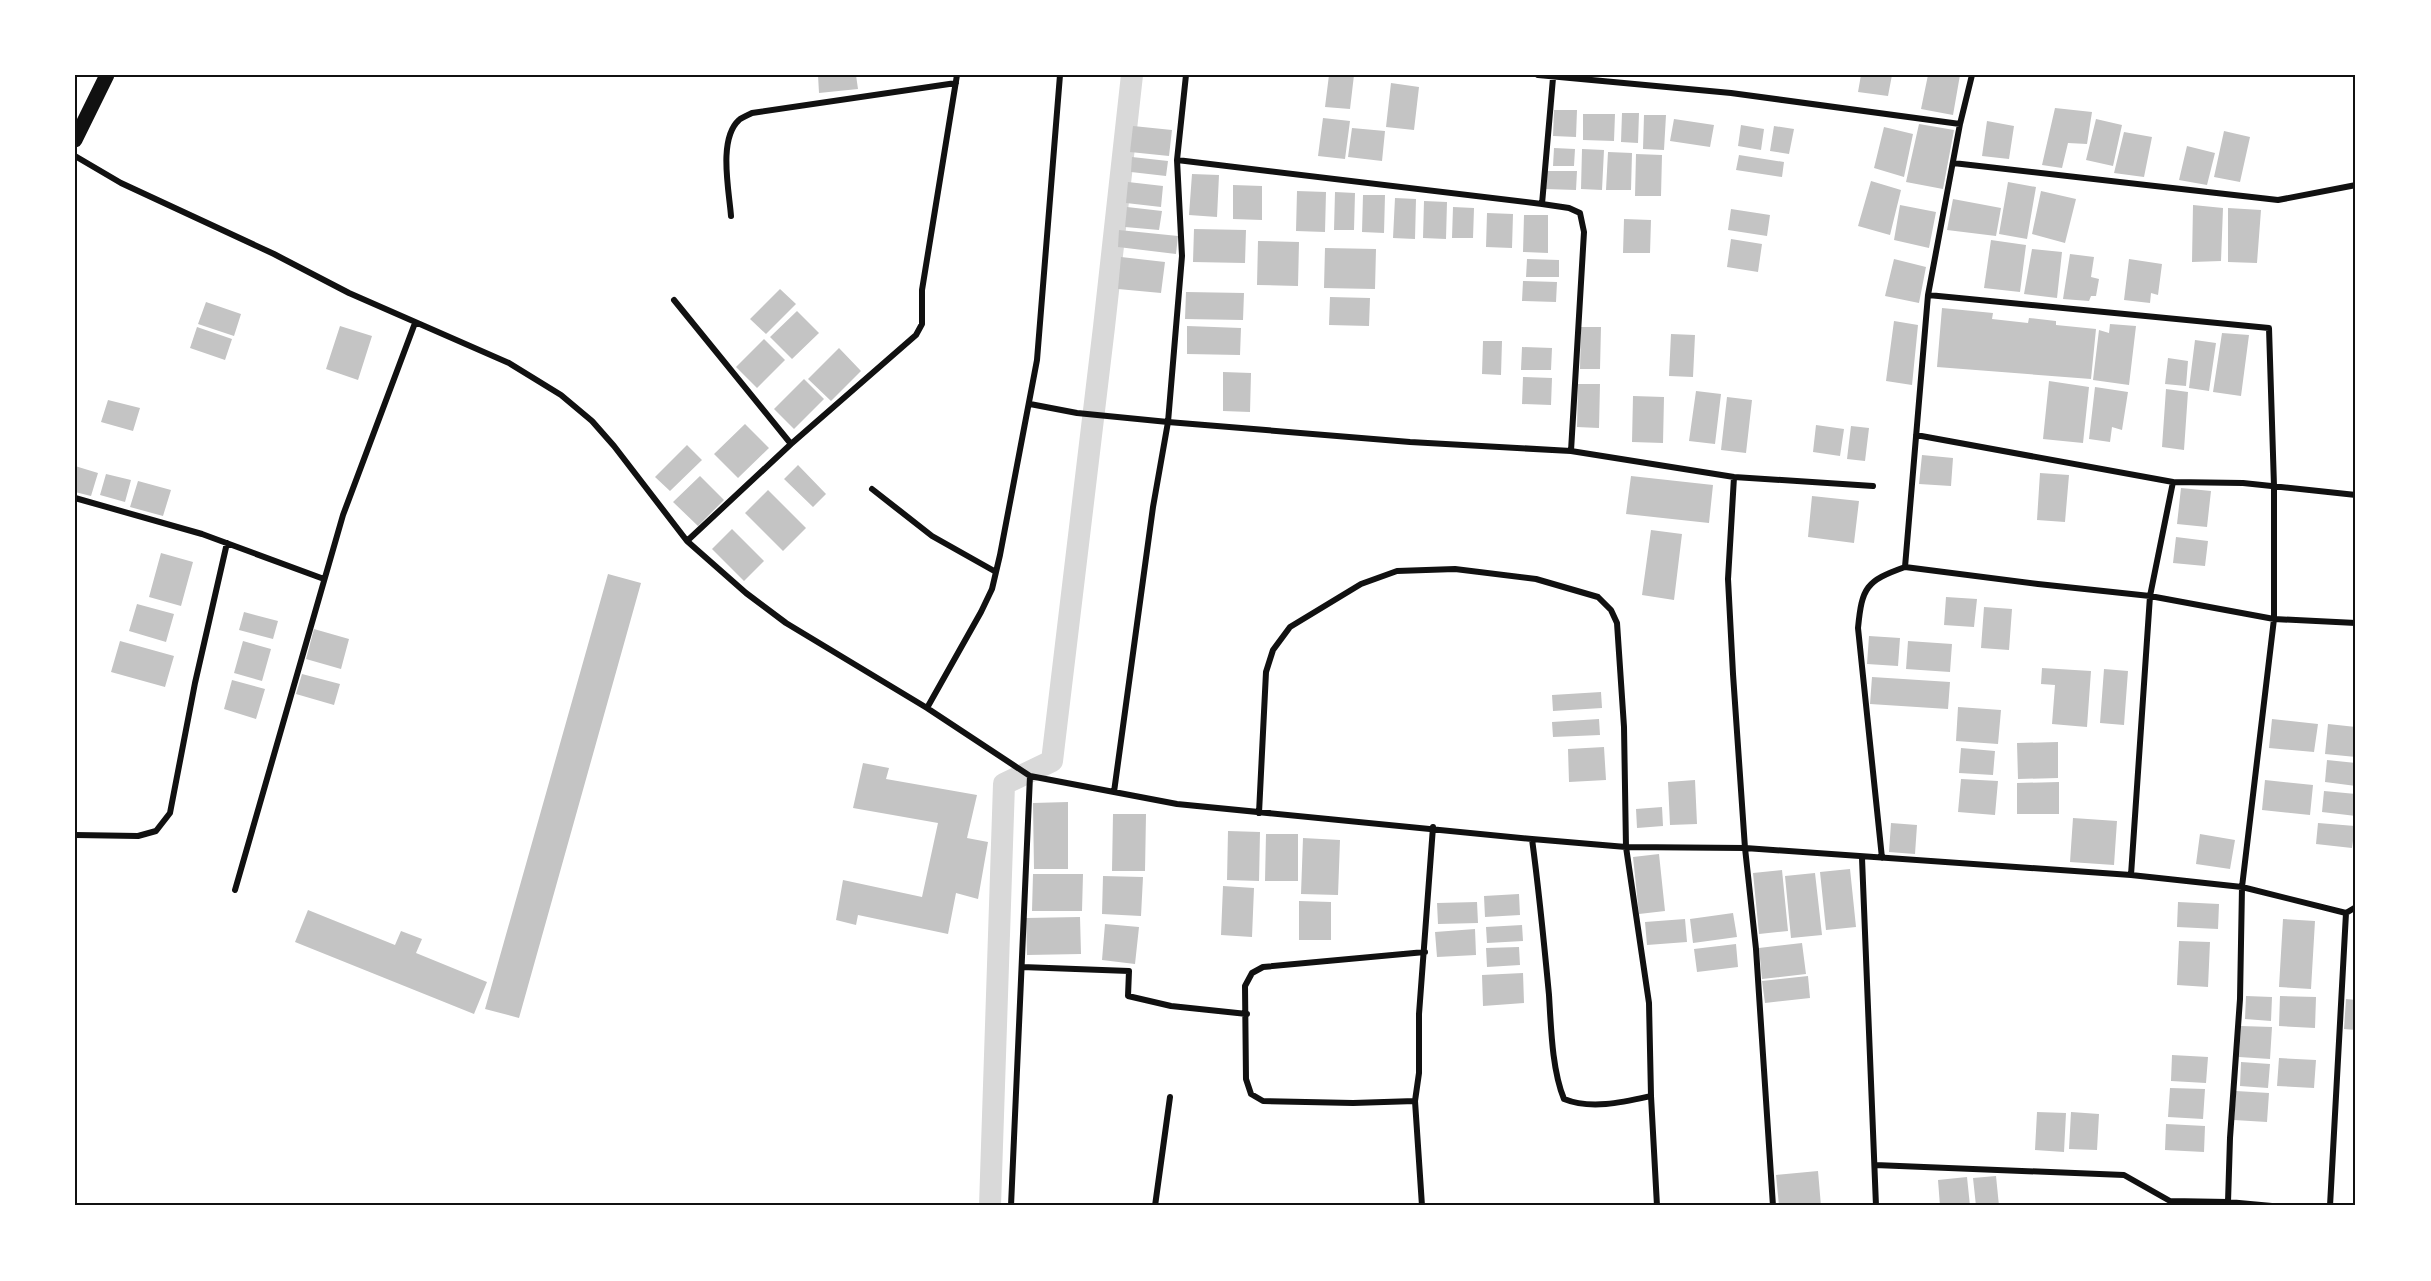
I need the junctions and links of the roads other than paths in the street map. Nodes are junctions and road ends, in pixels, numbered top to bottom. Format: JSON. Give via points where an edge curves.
{"nodes":[{"id":1,"x":107,"y":75,"type":"edge"},
{"id":2,"x":957,"y":75,"type":"edge"},
{"id":3,"x":1060,"y":75,"type":"edge"},
{"id":4,"x":1186,"y":75,"type":"edge"},
{"id":5,"x":1538,"y":75,"type":"edge"},
{"id":6,"x":1972,"y":75,"type":"edge"},
{"id":7,"x":1554,"y":78,"type":"junction"},
{"id":8,"x":956,"y":83,"type":"junction"},
{"id":9,"x":1960,"y":124,"type":"junction"},
{"id":10,"x":75,"y":140,"type":"edge"},
{"id":11,"x":75,"y":156,"type":"edge"},
{"id":12,"x":1177,"y":160,"type":"junction"},
{"id":13,"x":1953,"y":163,"type":"junction"},
{"id":14,"x":2356,"y":185,"type":"edge"},
{"id":15,"x":1542,"y":204,"type":"junction"},
{"id":16,"x":731,"y":216,"type":"dead end"},
{"id":17,"x":1928,"y":295,"type":"junction"},
{"id":18,"x":674,"y":300,"type":"dead end"},
{"id":19,"x":415,"y":323,"type":"junction"},
{"id":20,"x":1030,"y":404,"type":"junction"},
{"id":21,"x":1168,"y":422,"type":"junction"},
{"id":22,"x":1916,"y":435,"type":"junction"},
{"id":23,"x":791,"y":444,"type":"junction"},
{"id":24,"x":1571,"y":451,"type":"junction"},
{"id":25,"x":1734,"y":477,"type":"junction"},
{"id":26,"x":2173,"y":482,"type":"junction"},
{"id":27,"x":1873,"y":486,"type":"dead end"},
{"id":28,"x":2274,"y":486,"type":"junction"},
{"id":29,"x":872,"y":489,"type":"dead end"},
{"id":30,"x":2356,"y":495,"type":"edge"},
{"id":31,"x":75,"y":498,"type":"edge"},
{"id":32,"x":687,"y":541,"type":"junction"},
{"id":33,"x":227,"y":543,"type":"junction"},
{"id":34,"x":1905,"y":567,"type":"junction"},
{"id":35,"x":996,"y":572,"type":"junction"},
{"id":36,"x":324,"y":579,"type":"junction"},
{"id":37,"x":2150,"y":596,"type":"junction"},
{"id":38,"x":2274,"y":619,"type":"junction"},
{"id":39,"x":2356,"y":623,"type":"edge"},
{"id":40,"x":927,"y":708,"type":"junction"},
{"id":41,"x":1029,"y":776,"type":"junction"},
{"id":42,"x":1114,"y":792,"type":"junction"},
{"id":43,"x":1259,"y":813,"type":"junction"},
{"id":44,"x":1433,"y":827,"type":"junction"},
{"id":45,"x":75,"y":835,"type":"edge"},
{"id":46,"x":1532,"y":839,"type":"junction"},
{"id":47,"x":1626,"y":847,"type":"junction"},
{"id":48,"x":1745,"y":848,"type":"junction"},
{"id":49,"x":1862,"y":858,"type":"junction"},
{"id":50,"x":1882,"y":858,"type":"junction"},
{"id":51,"x":2131,"y":876,"type":"junction"},
{"id":52,"x":2242,"y":887,"type":"junction"},
{"id":53,"x":235,"y":890,"type":"dead end"},
{"id":54,"x":2356,"y":907,"type":"edge"},
{"id":55,"x":2346,"y":913,"type":"junction"},
{"id":56,"x":1425,"y":952,"type":"junction"},
{"id":57,"x":1022,"y":967,"type":"junction"},
{"id":58,"x":1246,"y":1014,"type":"junction"},
{"id":59,"x":1651,"y":1096,"type":"junction"},
{"id":60,"x":1170,"y":1097,"type":"dead end"},
{"id":61,"x":1415,"y":1101,"type":"junction"},
{"id":62,"x":1875,"y":1165,"type":"junction"},
{"id":63,"x":2228,"y":1202,"type":"junction"},
{"id":64,"x":1011,"y":1206,"type":"edge"},
{"id":65,"x":1155,"y":1206,"type":"edge"},
{"id":66,"x":1422,"y":1206,"type":"edge"},
{"id":67,"x":1657,"y":1206,"type":"edge"},
{"id":68,"x":1773,"y":1206,"type":"edge"},
{"id":69,"x":1876,"y":1206,"type":"edge"},
{"id":70,"x":2272,"y":1206,"type":"edge"},
{"id":71,"x":2330,"y":1206,"type":"edge"}],
"edges":[{"from":1,"to":10,"type":"main road"},
{"from":2,"to":8,"type":"street"},
{"from":3,"to":20,"type":"street","via":[[1044,291]]},
{"from":4,"to":12,"type":"street"},
{"from":5,"to":7,"type":"street"},
{"from":6,"to":9,"type":"street"},
{"from":7,"to":9,"type":"street","via":[[1731,93]]},
{"from":7,"to":15,"type":"street"},
{"from":8,"to":16,"type":"street","via":[[752,113],[740,119],[730,133],[726,152]]},
{"from":8,"to":23,"type":"street","via":[[922,290],[921,324],[916,335]]},
{"from":9,"to":13,"type":"street"},
{"from":11,"to":19,"type":"street","via":[[122,183]]},
{"from":12,"to":15,"type":"street"},
{"from":12,"to":21,"type":"street","via":[[1182,256]]},
{"from":13,"to":14,"type":"street","via":[[2278,200]]},
{"from":13,"to":17,"type":"street"},
{"from":15,"to":24,"type":"street","via":[[1580,213],[1584,232]]},
{"from":17,"to":22,"type":"street"},
{"from":17,"to":28,"type":"street","via":[[2269,328]]},
{"from":18,"to":23,"type":"street"},
{"from":19,"to":32,"type":"street","via":[[509,363],[561,395],[614,446]]},
{"from":19,"to":36,"type":"street","via":[[343,515]]},
{"from":20,"to":21,"type":"street"},
{"from":20,"to":35,"type":"street"},
{"from":21,"to":24,"type":"street"},
{"from":21,"to":42,"type":"street"},
{"from":22,"to":26,"type":"street"},
{"from":22,"to":34,"type":"street"},
{"from":23,"to":32,"type":"street"},
{"from":24,"to":25,"type":"street"},
{"from":25,"to":27,"type":"street"},
{"from":25,"to":48,"type":"street","via":[[1728,579]]},
{"from":26,"to":28,"type":"street"},
{"from":26,"to":37,"type":"street"},
{"from":28,"to":30,"type":"street"},
{"from":28,"to":38,"type":"street"},
{"from":29,"to":35,"type":"street","via":[[932,536]]},
{"from":31,"to":33,"type":"street"},
{"from":32,"to":40,"type":"street","via":[[786,623]]},
{"from":33,"to":36,"type":"street"},
{"from":33,"to":45,"type":"street","via":[[170,813],[156,831],[138,836]]},
{"from":34,"to":37,"type":"street"},
{"from":34,"to":50,"type":"street","via":[[1878,576],[1868,587],[1861,600],[1858,628]]},
{"from":35,"to":40,"type":"street","via":[[981,612]]},
{"from":36,"to":53,"type":"street"},
{"from":37,"to":38,"type":"street"},
{"from":37,"to":51,"type":"street"},
{"from":38,"to":39,"type":"street"},
{"from":38,"to":52,"type":"street"},
{"from":40,"to":41,"type":"street"},
{"from":41,"to":42,"type":"street"},
{"from":41,"to":57,"type":"street"},
{"from":42,"to":43,"type":"street"},
{"from":43,"to":44,"type":"street"},
{"from":43,"to":47,"type":"street","via":[[1266,672],[1273,650],[1290,627],[1361,584],[1397,572],[1455,568],[1536,579],[1598,597],[1611,610],[1617,623],[1624,727]]},
{"from":44,"to":46,"type":"street"},
{"from":44,"to":56,"type":"street"},
{"from":46,"to":47,"type":"street"},
{"from":46,"to":59,"type":"street","via":[[1551,1024],[1564,1100],[1577,1105]]},
{"from":47,"to":48,"type":"street"},
{"from":47,"to":59,"type":"street","via":[[1649,1003]]},
{"from":48,"to":49,"type":"street"},
{"from":48,"to":68,"type":"street","via":[[1756,949]]},
{"from":49,"to":50,"type":"street"},
{"from":49,"to":62,"type":"street"},
{"from":50,"to":51,"type":"street"},
{"from":51,"to":52,"type":"street"},
{"from":52,"to":55,"type":"street"},
{"from":52,"to":63,"type":"street"},
{"from":54,"to":55,"type":"street"},
{"from":55,"to":71,"type":"street"},
{"from":56,"to":58,"type":"street","via":[[1263,967],[1252,974],[1245,986]]},
{"from":56,"to":61,"type":"street"},
{"from":57,"to":58,"type":"street","via":[[1129,971],[1128,996],[1171,1006]]},
{"from":57,"to":64,"type":"street"},
{"from":58,"to":61,"type":"street","via":[[1246,1079],[1251,1094],[1263,1101]]},
{"from":59,"to":67,"type":"street"},
{"from":60,"to":65,"type":"street"},
{"from":61,"to":66,"type":"street"},
{"from":62,"to":63,"type":"street","via":[[2124,1175],[2170,1201]]},
{"from":62,"to":69,"type":"street"},
{"from":63,"to":70,"type":"street"}]}
